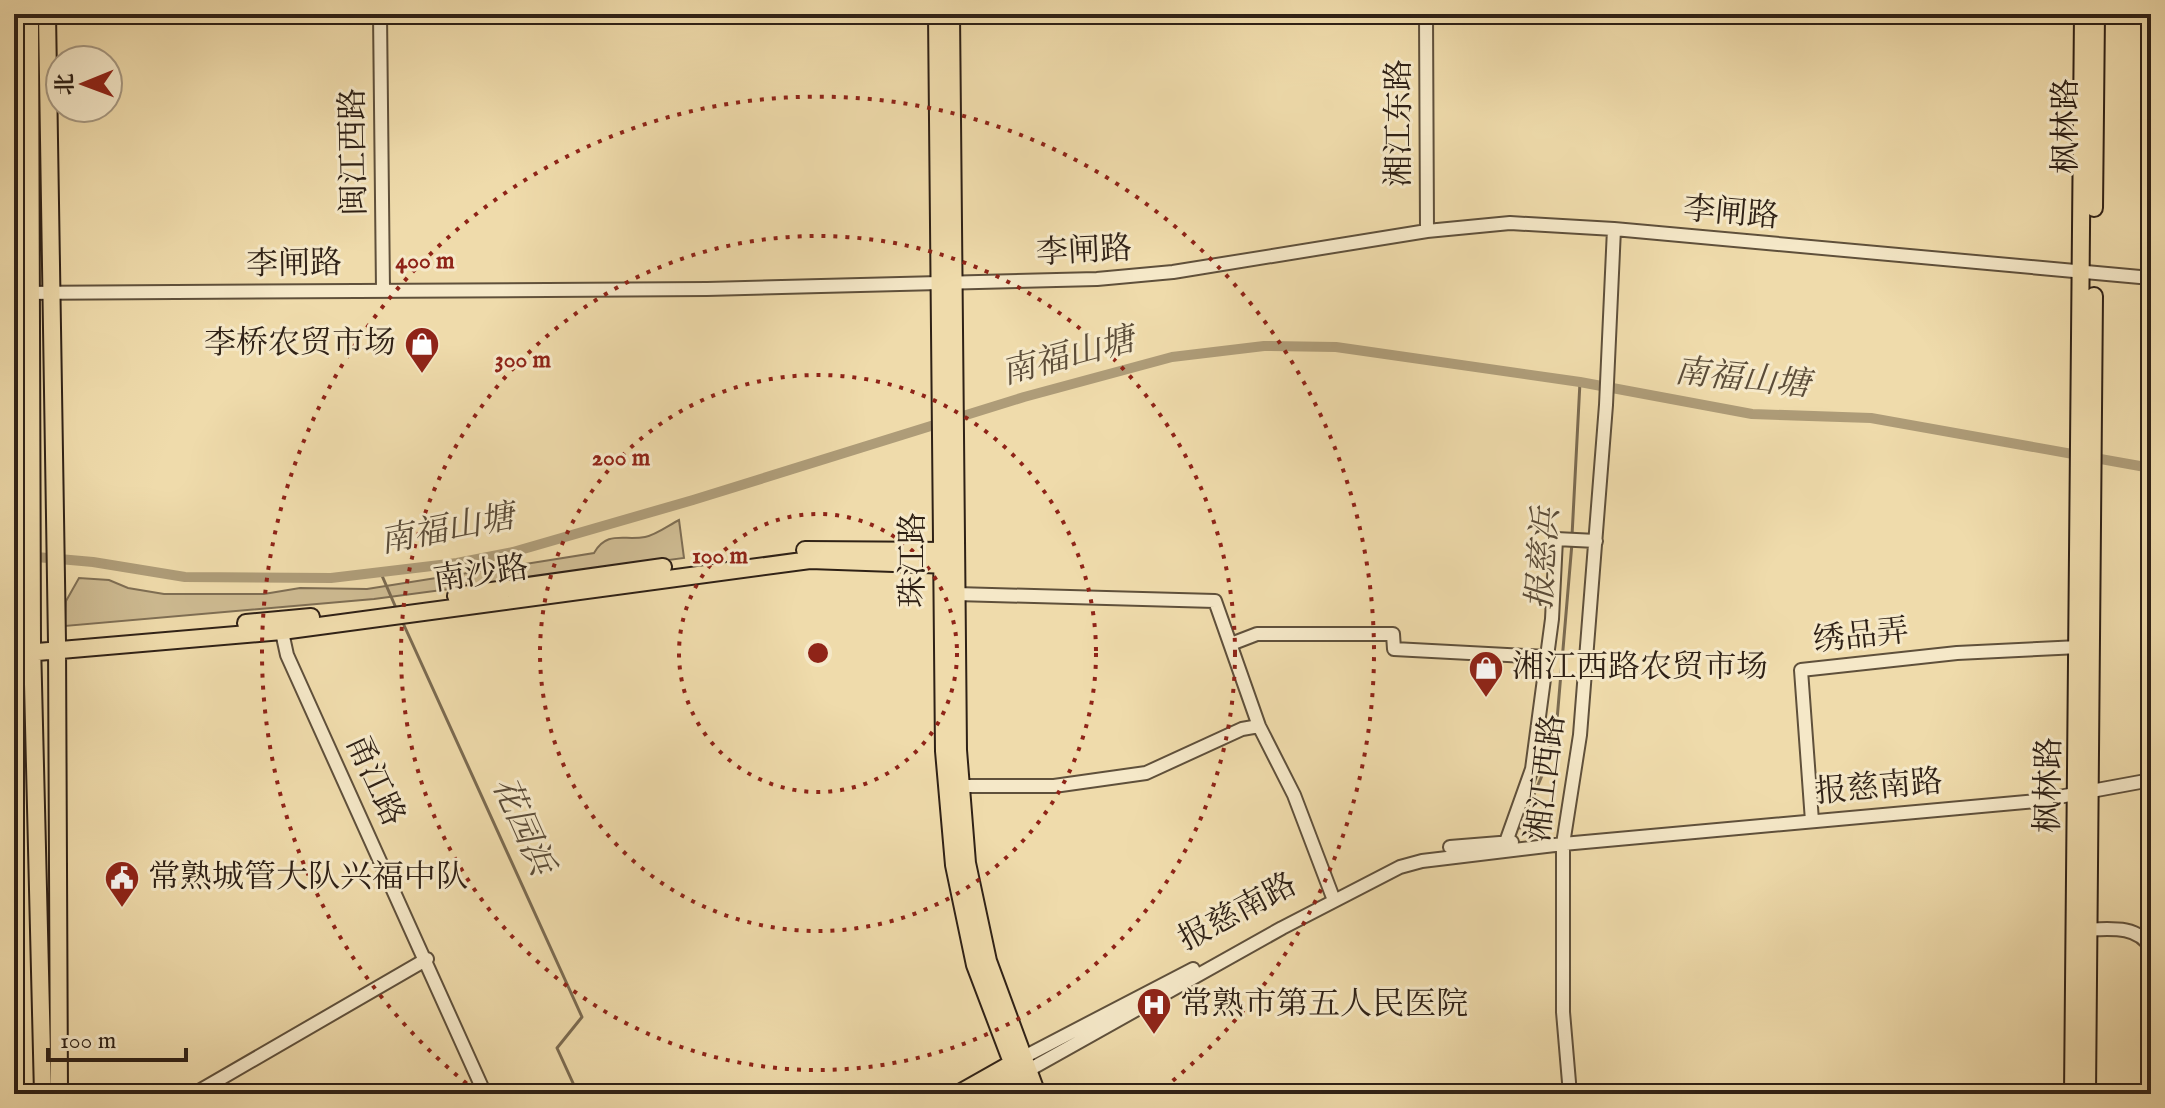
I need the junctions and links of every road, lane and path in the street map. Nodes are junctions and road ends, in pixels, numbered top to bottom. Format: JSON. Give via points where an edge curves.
{"nodes":[{"id":1,"x":30,"y":14,"type":"edge"},
{"id":2,"x":47,"y":14,"type":"edge"},
{"id":3,"x":380,"y":14,"type":"edge"},
{"id":4,"x":937,"y":14,"type":"edge"},
{"id":5,"x":951,"y":14,"type":"edge"},
{"id":6,"x":1426,"y":14,"type":"edge"},
{"id":7,"x":2083,"y":14,"type":"edge"},
{"id":8,"x":2096,"y":14,"type":"edge"},
{"id":9,"x":1614,"y":229,"type":"junction"},
{"id":10,"x":1427,"y":231,"type":"junction"},
{"id":11,"x":2089,"y":271,"type":"junction"},
{"id":12,"x":2151,"y":278,"type":"edge"},
{"id":13,"x":946,"y":283,"type":"junction"},
{"id":14,"x":383,"y":290,"type":"junction"},
{"id":15,"x":14,"y":293,"type":"edge"},
{"id":16,"x":33,"y":293,"type":"junction"},
{"id":17,"x":53,"y":293,"type":"junction"},
{"id":18,"x":2087,"y":477,"type":"junction"},
{"id":19,"x":1596,"y":541,"type":"junction"},
{"id":20,"x":948,"y":558,"type":"junction"},
{"id":21,"x":956,"y":594,"type":"junction"},
{"id":22,"x":280,"y":625,"type":"junction"},
{"id":23,"x":14,"y":643,"type":"edge"},
{"id":24,"x":1231,"y":644,"type":"junction"},
{"id":25,"x":57,"y":647,"type":"junction"},
{"id":26,"x":2079,"y":647,"type":"junction"},
{"id":27,"x":32,"y":648,"type":"junction"},
{"id":28,"x":14,"y":654,"type":"edge"},
{"id":29,"x":1547,"y":657,"type":"junction"},
{"id":30,"x":1259,"y":726,"type":"junction"},
{"id":31,"x":2151,"y":780,"type":"edge"},
{"id":32,"x":960,"y":786,"type":"junction"},
{"id":33,"x":2084,"y":792,"type":"junction"},
{"id":34,"x":1812,"y":821,"type":"junction"},
{"id":35,"x":1506,"y":842,"type":"junction"},
{"id":36,"x":1563,"y":844,"type":"junction"},
{"id":37,"x":1332,"y":895,"type":"junction"},
{"id":38,"x":2082,"y":930,"type":"junction"},
{"id":39,"x":2151,"y":949,"type":"edge"},
{"id":40,"x":427,"y":959,"type":"junction"},
{"id":41,"x":1019,"y":1067,"type":"junction"},
{"id":42,"x":43,"y":1094,"type":"edge"},
{"id":43,"x":59,"y":1094,"type":"edge"},
{"id":44,"x":194,"y":1094,"type":"edge"},
{"id":45,"x":485,"y":1094,"type":"edge"},
{"id":46,"x":958,"y":1094,"type":"edge"},
{"id":47,"x":984,"y":1094,"type":"edge"},
{"id":48,"x":1024,"y":1094,"type":"edge"},
{"id":49,"x":1037,"y":1094,"type":"edge"},
{"id":50,"x":1570,"y":1094,"type":"edge"},
{"id":51,"x":2073,"y":1094,"type":"edge"},
{"id":52,"x":2087,"y":1094,"type":"edge"}],
"edges":[{"from":1,"to":16,"type":"main road"},
{"from":2,"to":17,"type":"main road"},
{"from":3,"to":14,"type":"street","name":"闽江西路"},
{"from":4,"to":13,"type":"main road","name":"珠江路"},
{"from":5,"to":13,"type":"main road","name":"珠江路"},
{"from":6,"to":10,"type":"street","name":"湘江东路"},
{"from":7,"to":11,"type":"main road","name":"枫林路"},
{"from":8,"to":11,"type":"main road","name":"枫林路"},
{"from":9,"to":10,"type":"street","name":"李闸路","via":[[1510,223]]},
{"from":9,"to":11,"type":"street","name":"李闸路"},
{"from":9,"to":19,"type":"street","name":"湘江西路"},
{"from":10,"to":13,"type":"street","name":"李闸路","via":[[1173,272]]},
{"from":11,"to":12,"type":"street","name":"李闸路"},
{"from":11,"to":18,"type":"main road","name":"枫林路"},
{"from":13,"to":14,"type":"street","name":"李闸路"},
{"from":13,"to":20,"type":"main road","name":"珠江路"},
{"from":14,"to":17,"type":"street","name":"李闸路"},
{"from":15,"to":16,"type":"street","name":"李闸路"},
{"from":16,"to":17,"type":"street","name":"李闸路"},
{"from":16,"to":27,"type":"main road"},
{"from":17,"to":25,"type":"main road"},
{"from":18,"to":26,"type":"main road","name":"枫林路"},
{"from":18,"to":33,"type":"main road","name":"枫林路"},
{"from":19,"to":29,"type":"street","via":[[1556,539]]},
{"from":19,"to":36,"type":"street","name":"湘江西路","via":[[1580,735]]},
{"from":20,"to":21,"type":"main road","name":"珠江路"},
{"from":20,"to":22,"type":"main road","name":"南沙路","via":[[817,549],[571,578],[398,610]]},
{"from":20,"to":41,"type":"main road","name":"珠江路","via":[[944,751],[954,865],[975,965]]},
{"from":21,"to":24,"type":"street","via":[[1215,601]]},
{"from":21,"to":32,"type":"main road","name":"珠江路"},
{"from":22,"to":25,"type":"main road","name":"南沙路"},
{"from":22,"to":40,"type":"street","name":"甬江路","via":[[287,655]]},
{"from":23,"to":27,"type":"main road","name":"南沙路"},
{"from":24,"to":29,"type":"street","via":[[1257,634],[1393,634],[1394,649]]},
{"from":24,"to":30,"type":"street"},
{"from":25,"to":27,"type":"main road","name":"南沙路"},
{"from":25,"to":43,"type":"main road"},
{"from":26,"to":33,"type":"main road","name":"枫林路"},
{"from":26,"to":34,"type":"street","name":"绣品弄","via":[[1957,653],[1801,670]]},
{"from":27,"to":28,"type":"main road","name":"南沙路"},
{"from":27,"to":42,"type":"main road"},
{"from":29,"to":35,"type":"street","via":[[1532,769]]},
{"from":30,"to":32,"type":"street","via":[[1146,773],[1054,786]]},
{"from":30,"to":37,"type":"street","via":[[1294,795]]},
{"from":31,"to":33,"type":"street","name":"报慈南路"},
{"from":32,"to":41,"type":"main road","name":"珠江路","via":[[967,863]]},
{"from":33,"to":34,"type":"street","name":"报慈南路"},
{"from":33,"to":38,"type":"main road","name":"枫林路"},
{"from":34,"to":36,"type":"street","name":"报慈南路"},
{"from":35,"to":36,"type":"street","name":"报慈南路"},
{"from":35,"to":37,"type":"street","name":"报慈南路","via":[[1406,857]]},
{"from":36,"to":41,"type":"street","name":"报慈南路","via":[[1448,856],[1400,867]]},
{"from":36,"to":50,"type":"street","name":"湘江西路","via":[[1563,1012]]},
{"from":37,"to":41,"type":"street","name":"报慈南路"},
{"from":38,"to":39,"type":"street","via":[[2137,932]]},
{"from":38,"to":51,"type":"main road","name":"枫林路"},
{"from":38,"to":52,"type":"main road","name":"枫林路"},
{"from":40,"to":44,"type":"street"},
{"from":40,"to":45,"type":"street","name":"甬江路"},
{"from":41,"to":46,"type":"main road","name":"报慈南路"},
{"from":41,"to":47,"type":"main road","name":"报慈南路"},
{"from":41,"to":48,"type":"main road","name":"珠江路"},
{"from":41,"to":49,"type":"main road","name":"珠江路"}]}
